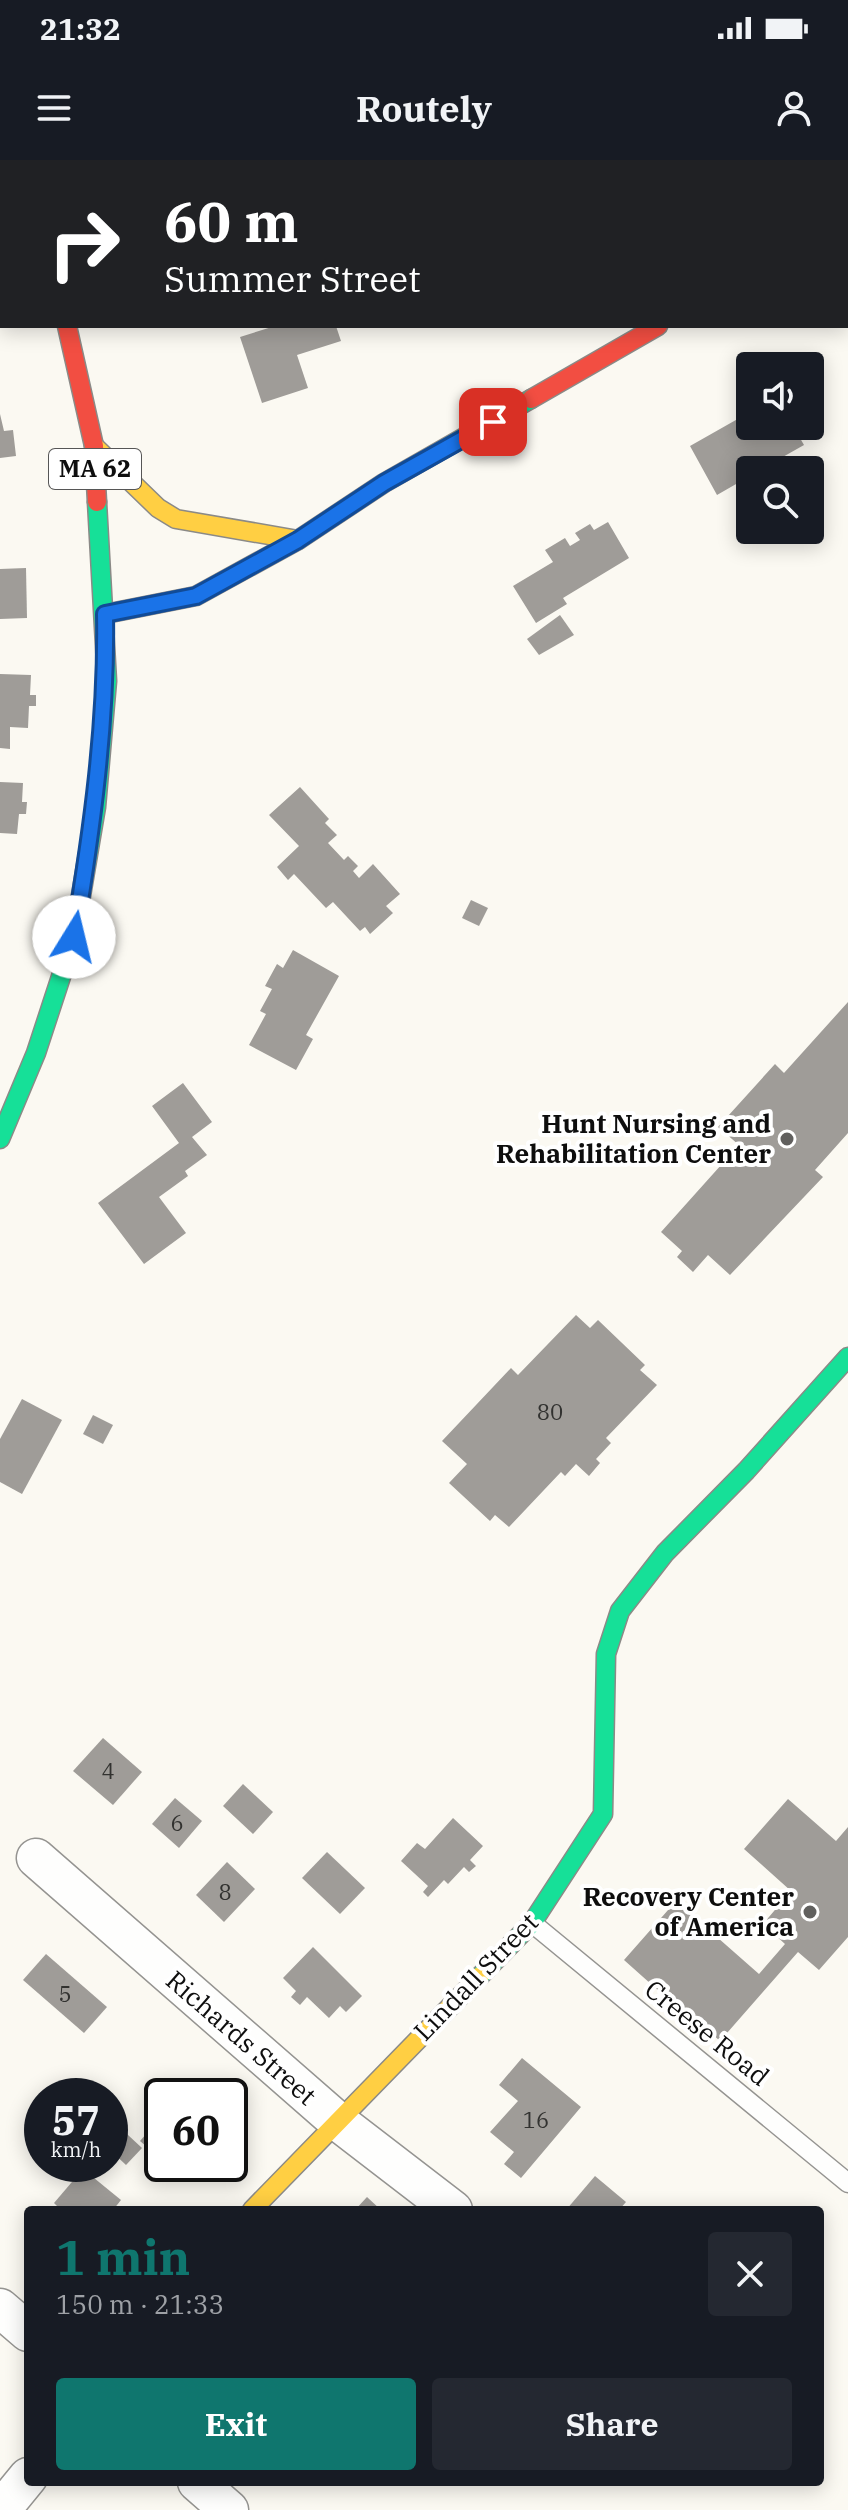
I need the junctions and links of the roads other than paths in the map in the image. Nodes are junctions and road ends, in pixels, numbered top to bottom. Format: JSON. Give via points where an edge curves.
{"nodes":[{"id":1,"x":67,"y":328,"type":"edge"},
{"id":2,"x":655,"y":328,"type":"edge"},
{"id":3,"x":94,"y":446,"type":"junction"},
{"id":4,"x":298,"y":540,"type":"junction"},
{"id":5,"x":105,"y":614,"type":"junction"},
{"id":6,"x":0,"y":1139,"type":"edge"},
{"id":7,"x":848,"y":1357,"type":"edge"},
{"id":8,"x":36,"y":1858,"type":"dead end"},
{"id":9,"x":532,"y":1923,"type":"junction"},
{"id":10,"x":336,"y":2120,"type":"junction"},
{"id":11,"x":848,"y":2183,"type":"edge"},
{"id":12,"x":256,"y":2206,"type":"edge"},
{"id":13,"x":448,"y":2206,"type":"edge"},
{"id":14,"x":0,"y":2308,"type":"edge"},
{"id":15,"x":24,"y":2329,"type":"edge"},
{"id":16,"x":24,"y":2482,"type":"edge"},
{"id":17,"x":202,"y":2486,"type":"edge"},
{"id":18,"x":1,"y":2510,"type":"edge"},
{"id":19,"x":229,"y":2510,"type":"edge"}],
"edges":[{"from":1,"to":3,"type":"street","number":"MA 62"},
{"from":2,"to":4,"type":"street","via":[[384,483]]},
{"from":3,"to":4,"type":"street","via":[[176,519]]},
{"from":3,"to":5,"type":"street","number":"MA 62"},
{"from":4,"to":5,"type":"street","via":[[196,596]]},
{"from":5,"to":6,"type":"street","number":"MA 62","via":[[107,681],[96,807],[74,937],[36,1053]]},
{"from":7,"to":9,"type":"street","name":"Lindall Street","via":[[665,1553],[620,1611],[606,1654],[603,1814]]},
{"from":8,"to":10,"type":"street","name":"Richards Street"},
{"from":9,"to":10,"type":"street","name":"Lindall Street"},
{"from":9,"to":11,"type":"lane","name":"Creese Road"},
{"from":10,"to":12,"type":"street","name":"Lindall Street"},
{"from":10,"to":13,"type":"street","name":"Richards Street"},
{"from":14,"to":15,"type":"street"},
{"from":16,"to":18,"type":"street"},
{"from":17,"to":19,"type":"street"}]}
